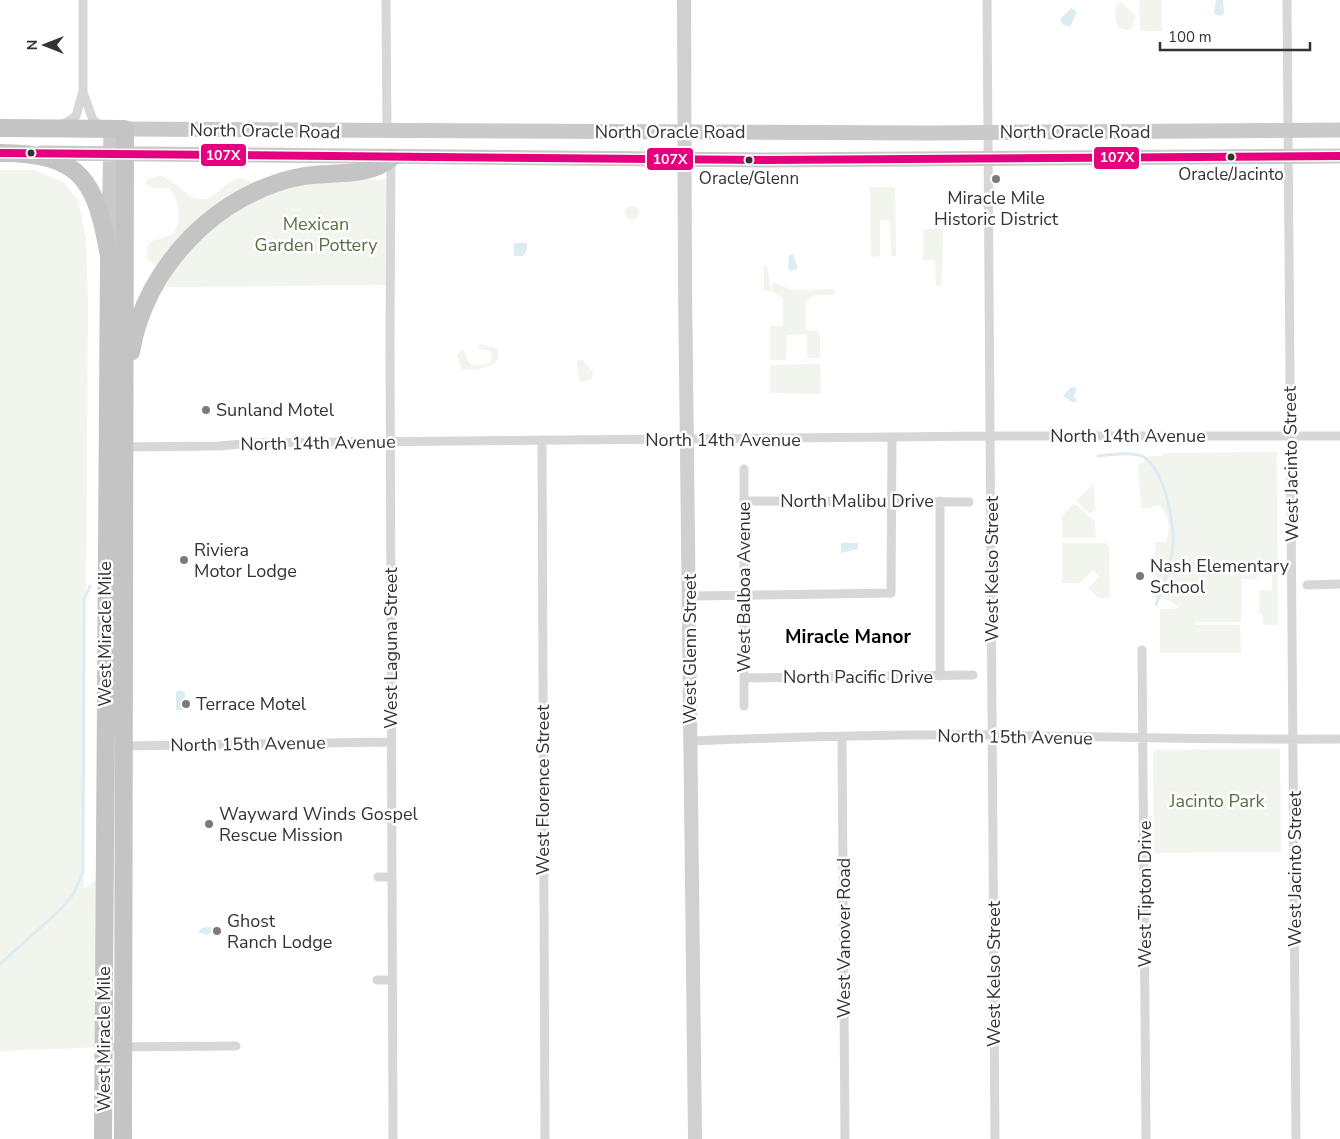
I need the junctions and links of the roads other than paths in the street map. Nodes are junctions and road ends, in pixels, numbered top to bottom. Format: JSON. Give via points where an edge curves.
{"nodes":[{"id":1,"x":83,"y":0,"type":"edge"},
{"id":2,"x":386,"y":0,"type":"edge"},
{"id":3,"x":684,"y":0,"type":"edge"},
{"id":4,"x":986,"y":0,"type":"edge"},
{"id":5,"x":1287,"y":0,"type":"edge"},
{"id":6,"x":83,"y":91,"type":"junction"},
{"id":7,"x":0,"y":128,"type":"edge"},
{"id":8,"x":52,"y":129,"type":"junction"},
{"id":9,"x":114,"y":129,"type":"junction"},
{"id":10,"x":1340,"y":130,"type":"edge"},
{"id":11,"x":1290,"y":131,"type":"junction"},
{"id":12,"x":387,"y":132,"type":"junction"},
{"id":13,"x":686,"y":132,"type":"junction"},
{"id":14,"x":988,"y":132,"type":"junction"},
{"id":15,"x":8,"y":153,"type":"edge"},
{"id":16,"x":118,"y":154,"type":"junction"},
{"id":17,"x":1340,"y":156,"type":"edge"},
{"id":18,"x":1290,"y":157,"type":"junction"},
{"id":19,"x":392,"y":158,"type":"junction"},
{"id":20,"x":686,"y":160,"type":"junction"},
{"id":21,"x":988,"y":160,"type":"junction"},
{"id":22,"x":109,"y":256,"type":"junction"},
{"id":23,"x":125,"y":392,"type":"junction"},
{"id":24,"x":991,"y":436,"type":"junction"},
{"id":25,"x":1340,"y":436,"type":"edge"},
{"id":26,"x":1290,"y":437,"type":"junction"},
{"id":27,"x":892,"y":438,"type":"junction"},
{"id":28,"x":542,"y":440,"type":"junction"},
{"id":29,"x":688,"y":440,"type":"junction"},
{"id":30,"x":390,"y":442,"type":"junction"},
{"id":31,"x":106,"y":447,"type":"junction"},
{"id":32,"x":125,"y":447,"type":"junction"},
{"id":33,"x":744,"y":469,"type":"dead end"},
{"id":34,"x":744,"y":500,"type":"junction"},
{"id":35,"x":892,"y":501,"type":"junction"},
{"id":36,"x":940,"y":501,"type":"junction"},
{"id":37,"x":969,"y":502,"type":"dead end"},
{"id":38,"x":1340,"y":584,"type":"edge"},
{"id":39,"x":1307,"y":585,"type":"dead end"},
{"id":40,"x":744,"y":595,"type":"junction"},
{"id":41,"x":690,"y":596,"type":"junction"},
{"id":42,"x":1142,"y":650,"type":"dead end"},
{"id":43,"x":973,"y":675,"type":"dead end"},
{"id":44,"x":940,"y":676,"type":"junction"},
{"id":45,"x":744,"y":678,"type":"junction"},
{"id":46,"x":744,"y":706,"type":"dead end"},
{"id":47,"x":992,"y":735,"type":"junction"},
{"id":48,"x":842,"y":736,"type":"junction"},
{"id":49,"x":1143,"y":739,"type":"junction"},
{"id":50,"x":1294,"y":739,"type":"junction"},
{"id":51,"x":1340,"y":739,"type":"edge"},
{"id":52,"x":691,"y":741,"type":"junction"},
{"id":53,"x":391,"y":742,"type":"junction"},
{"id":54,"x":124,"y":746,"type":"junction"},
{"id":55,"x":104,"y":747,"type":"junction"},
{"id":56,"x":378,"y":877,"type":"dead end"},
{"id":57,"x":392,"y":877,"type":"junction"},
{"id":58,"x":377,"y":980,"type":"dead end"},
{"id":59,"x":392,"y":980,"type":"junction"},
{"id":60,"x":236,"y":1046,"type":"dead end"},
{"id":61,"x":104,"y":1047,"type":"junction"},
{"id":62,"x":123,"y":1047,"type":"junction"},
{"id":63,"x":103,"y":1139,"type":"edge"},
{"id":64,"x":123,"y":1139,"type":"edge"},
{"id":65,"x":393,"y":1139,"type":"edge"},
{"id":66,"x":545,"y":1139,"type":"edge"},
{"id":67,"x":695,"y":1139,"type":"edge"},
{"id":68,"x":845,"y":1139,"type":"edge"},
{"id":69,"x":995,"y":1139,"type":"edge"},
{"id":70,"x":1146,"y":1139,"type":"edge"},
{"id":71,"x":1296,"y":1139,"type":"edge"}],
"edges":[{"from":1,"to":6,"type":"street"},
{"from":2,"to":12,"type":"street"},
{"from":3,"to":13,"type":"street","name":"West Glenn Street"},
{"from":4,"to":14,"type":"street","name":"West Kelso Street"},
{"from":5,"to":11,"type":"street","name":"West Jacinto Street"},
{"from":6,"to":8,"type":"street","via":[[76,116]]},
{"from":6,"to":9,"type":"street","via":[[93,120]]},
{"from":7,"to":8,"type":"highway","name":"North Oracle Road"},
{"from":8,"to":9,"type":"highway","name":"North Oracle Road"},
{"from":9,"to":12,"type":"main road","name":"North Oracle Road"},
{"from":9,"to":16,"type":"highway","name":"West Miracle Mile"},
{"from":10,"to":11,"type":"main road","name":"North Oracle Road"},
{"from":11,"to":14,"type":"main road","name":"North Oracle Road"},
{"from":11,"to":18,"type":"street","name":"West Jacinto Street"},
{"from":12,"to":13,"type":"main road","name":"North Oracle Road"},
{"from":13,"to":14,"type":"main road","name":"North Oracle Road"},
{"from":13,"to":20,"type":"street","name":"West Glenn Street"},
{"from":14,"to":21,"type":"street","name":"West Kelso Street"},
{"from":15,"to":16,"type":"main road","name":"North Oracle Road"},
{"from":15,"to":22,"type":"highway","via":[[59,162],[84,180],[98,205]]},
{"from":16,"to":19,"type":"main road","name":"North Oracle Road"},
{"from":16,"to":22,"type":"main road","name":"West Miracle Mile"},
{"from":16,"to":23,"type":"highway","name":"West Miracle Mile"},
{"from":17,"to":18,"type":"main road","name":"North Oracle Road"},
{"from":18,"to":21,"type":"main road","name":"North Oracle Road"},
{"from":18,"to":26,"type":"street","name":"West Jacinto Street"},
{"from":19,"to":20,"type":"main road","name":"North Oracle Road"},
{"from":19,"to":23,"type":"highway","via":[[370,170],[316,174],[274,184],[238,201],[208,222],[177,254],[153,290],[136,330]]},
{"from":19,"to":30,"type":"street","name":"West Laguna Street"},
{"from":20,"to":21,"type":"main road","name":"North Oracle Road"},
{"from":20,"to":29,"type":"street","name":"West Glenn Street"},
{"from":21,"to":24,"type":"street","name":"West Kelso Street"},
{"from":22,"to":31,"type":"highway","name":"West Miracle Mile"},
{"from":23,"to":32,"type":"highway","name":"West Miracle Mile"},
{"from":24,"to":26,"type":"street","name":"North 14th Avenue"},
{"from":24,"to":27,"type":"street","name":"North 14th Avenue"},
{"from":24,"to":47,"type":"street","name":"West Kelso Street"},
{"from":25,"to":26,"type":"street","name":"North 14th Avenue"},
{"from":26,"to":50,"type":"street","name":"West Jacinto Street"},
{"from":27,"to":29,"type":"street","name":"North 14th Avenue"},
{"from":27,"to":35,"type":"street"},
{"from":28,"to":29,"type":"street","name":"North 14th Avenue"},
{"from":28,"to":30,"type":"street","name":"North 14th Avenue"},
{"from":28,"to":66,"type":"street","name":"West Florence Street"},
{"from":29,"to":41,"type":"street","name":"West Glenn Street"},
{"from":30,"to":32,"type":"street","name":"North 14th Avenue"},
{"from":30,"to":53,"type":"street","name":"West Laguna Street"},
{"from":31,"to":32,"type":"street","name":"North 14th Avenue"},
{"from":31,"to":55,"type":"highway","name":"West Miracle Mile"},
{"from":32,"to":54,"type":"highway","name":"West Miracle Mile"},
{"from":33,"to":34,"type":"street","name":"West Balboa Avenue"},
{"from":34,"to":35,"type":"street","name":"North Malibu Drive"},
{"from":34,"to":40,"type":"street","name":"West Balboa Avenue"},
{"from":35,"to":36,"type":"street","name":"North Malibu Drive"},
{"from":35,"to":40,"type":"street","via":[[891,593]]},
{"from":36,"to":37,"type":"street","name":"North Malibu Drive"},
{"from":36,"to":44,"type":"street"},
{"from":38,"to":39,"type":"street"},
{"from":40,"to":41,"type":"street"},
{"from":40,"to":45,"type":"street","name":"West Balboa Avenue"},
{"from":41,"to":52,"type":"street","name":"West Glenn Street"},
{"from":42,"to":49,"type":"street","name":"West Tipton Drive"},
{"from":43,"to":44,"type":"street","name":"North Pacific Drive"},
{"from":44,"to":45,"type":"street","name":"North Pacific Drive"},
{"from":45,"to":46,"type":"street","name":"West Balboa Avenue"},
{"from":47,"to":48,"type":"street","name":"North 15th Avenue"},
{"from":47,"to":49,"type":"street","name":"North 15th Avenue"},
{"from":47,"to":69,"type":"street","name":"West Kelso Street"},
{"from":48,"to":52,"type":"street","name":"North 15th Avenue"},
{"from":48,"to":68,"type":"street","name":"West Vanover Road"},
{"from":49,"to":50,"type":"street","name":"North 15th Avenue"},
{"from":49,"to":70,"type":"street","name":"West Tipton Drive"},
{"from":50,"to":51,"type":"street","name":"North 15th Avenue"},
{"from":50,"to":71,"type":"street","name":"West Jacinto Street"},
{"from":52,"to":67,"type":"street","name":"West Glenn Street"},
{"from":53,"to":54,"type":"street","name":"North 15th Avenue"},
{"from":53,"to":57,"type":"street","name":"West Laguna Street"},
{"from":54,"to":55,"type":"street","name":"North 15th Avenue"},
{"from":54,"to":62,"type":"highway","name":"West Miracle Mile"},
{"from":55,"to":61,"type":"highway","name":"West Miracle Mile"},
{"from":56,"to":57,"type":"street"},
{"from":57,"to":59,"type":"street","name":"West Laguna Street"},
{"from":58,"to":59,"type":"street"},
{"from":59,"to":65,"type":"street","name":"West Laguna Street"},
{"from":60,"to":62,"type":"street"},
{"from":61,"to":62,"type":"street"},
{"from":61,"to":63,"type":"highway","name":"West Miracle Mile"},
{"from":62,"to":64,"type":"highway","name":"West Miracle Mile"}]}
